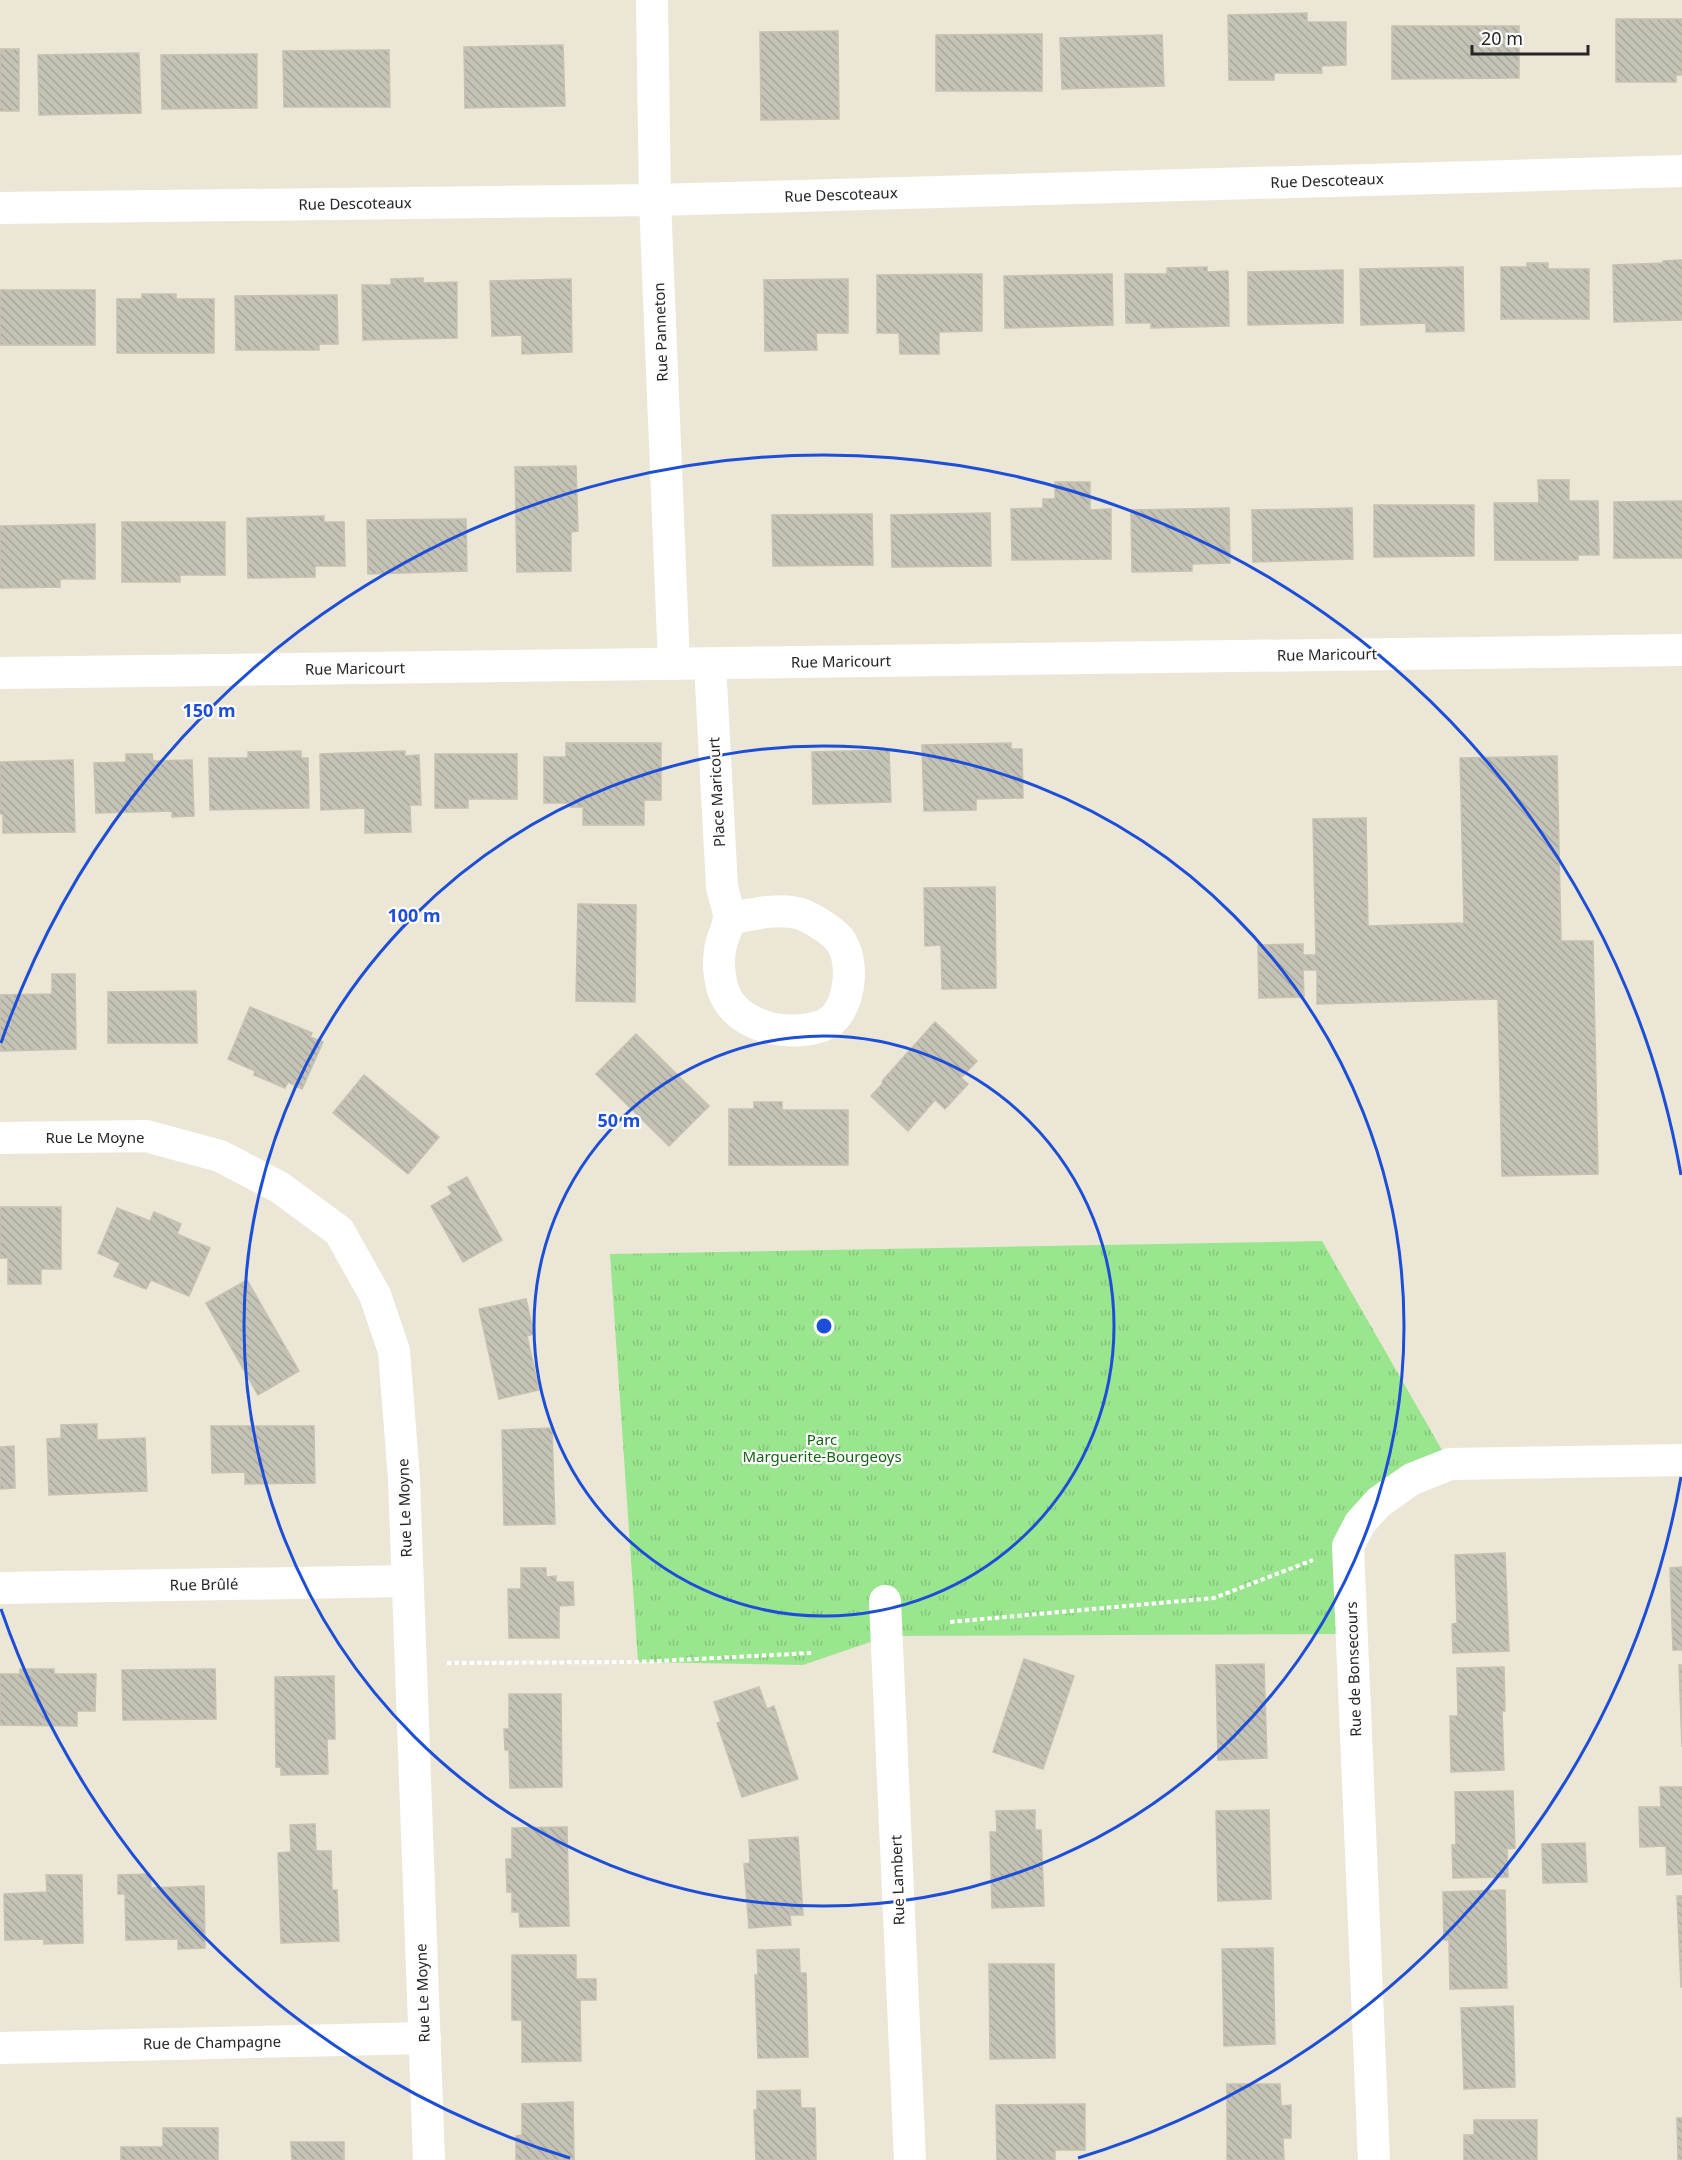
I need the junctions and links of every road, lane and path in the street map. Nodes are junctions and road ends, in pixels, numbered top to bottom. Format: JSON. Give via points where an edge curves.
{"nodes":[{"id":1,"x":652,"y":0,"type":"edge"},
{"id":2,"x":1682,"y":171,"type":"edge"},
{"id":3,"x":656,"y":200,"type":"junction"},
{"id":4,"x":0,"y":208,"type":"edge"},
{"id":5,"x":1682,"y":650,"type":"edge"},
{"id":6,"x":674,"y":664,"type":"junction"},
{"id":7,"x":710,"y":664,"type":"junction"},
{"id":8,"x":0,"y":673,"type":"edge"},
{"id":9,"x":729,"y":919,"type":"junction"},
{"id":10,"x":0,"y":1138,"type":"edge"},
{"id":11,"x":1682,"y":1460,"type":"edge"},
{"id":12,"x":1348,"y":1546,"type":"junction"},
{"id":13,"x":407,"y":1581,"type":"junction"},
{"id":14,"x":0,"y":1588,"type":"edge"},
{"id":15,"x":885,"y":1601,"type":"dead end"},
{"id":16,"x":950,"y":1622,"type":"dead end"},
{"id":17,"x":811,"y":1653,"type":"dead end"},
{"id":18,"x":410,"y":1664,"type":"junction"},
{"id":19,"x":425,"y":2038,"type":"junction"},
{"id":20,"x":0,"y":2048,"type":"edge"},
{"id":21,"x":429,"y":2160,"type":"edge"},
{"id":22,"x":910,"y":2160,"type":"edge"},
{"id":23,"x":1374,"y":2160,"type":"edge"}],
"edges":[{"from":1,"to":3,"type":"street","name":"Rue Panneton"},
{"from":2,"to":3,"type":"street","name":"Rue Descoteaux"},
{"from":3,"to":4,"type":"street","name":"Rue Descoteaux"},
{"from":3,"to":6,"type":"street","name":"Rue Panneton"},
{"from":5,"to":7,"type":"street","name":"Rue Maricourt"},
{"from":6,"to":7,"type":"street","name":"Rue Maricourt"},
{"from":6,"to":8,"type":"street","name":"Rue Maricourt"},
{"from":7,"to":9,"type":"street","name":"Place Maricourt","via":[[722,887]]},
{"from":9,"to":9,"type":"street","name":"Place Maricourt","via":[[768,912],[801,914],[838,939],[847,955],[849,977],[845,999],[832,1020],[808,1030],[779,1030],[751,1023],[729,1002],[720,977],[720,948]]},
{"from":10,"to":13,"type":"street","name":"Rue Le Moyne","via":[[146,1136],[220,1156],[279,1187],[339,1231],[375,1295],[394,1351]]},
{"from":11,"to":12,"type":"street","via":[[1450,1464],[1412,1479],[1379,1502],[1360,1523]]},
{"from":12,"to":16,"type":"path","via":[[1214,1598]]},
{"from":12,"to":23,"type":"street","name":"Rue de Bonsecours"},
{"from":13,"to":14,"type":"street","name":"Rue Brûlé"},
{"from":13,"to":18,"type":"street","name":"Rue Le Moyne"},
{"from":15,"to":22,"type":"street","name":"Rue Lambert"},
{"from":17,"to":18,"type":"path","via":[[638,1662]]},
{"from":18,"to":19,"type":"street","name":"Rue Le Moyne"},
{"from":19,"to":20,"type":"street","name":"Rue de Champagne"},
{"from":19,"to":21,"type":"street","name":"Rue Le Moyne"}]}
